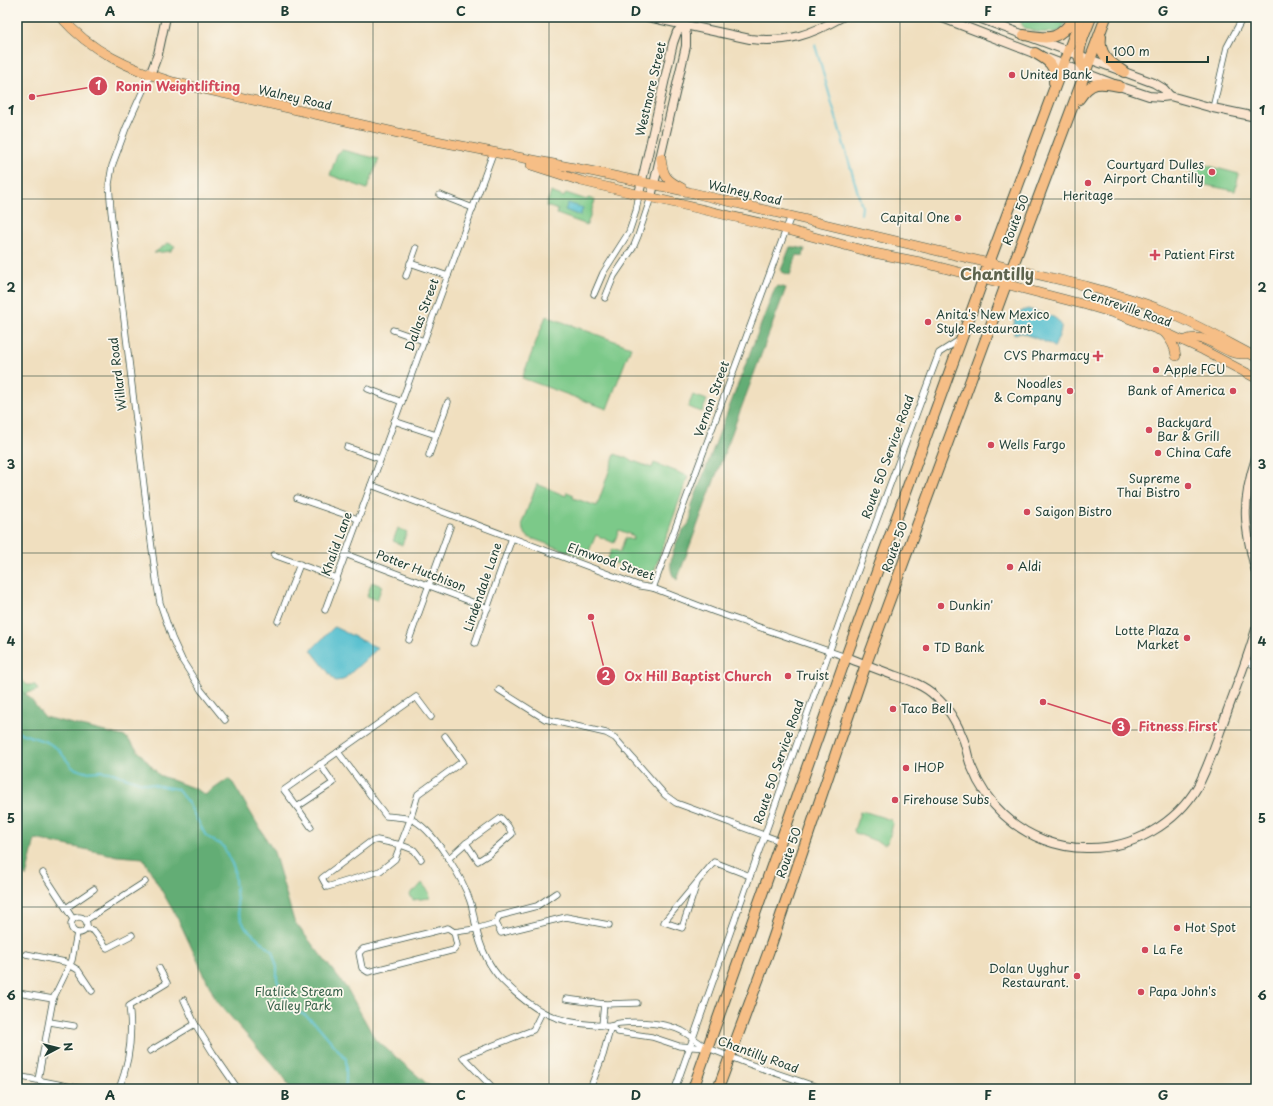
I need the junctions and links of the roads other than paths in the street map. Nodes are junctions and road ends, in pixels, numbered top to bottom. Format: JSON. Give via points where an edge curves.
{"nodes":[{"id":1,"x":61,"y":17,"type":"edge"},
{"id":2,"x":166,"y":17,"type":"edge"},
{"id":3,"x":648,"y":17,"type":"edge"},
{"id":4,"x":842,"y":17,"type":"edge"},
{"id":5,"x":940,"y":17,"type":"edge"},
{"id":6,"x":976,"y":17,"type":"edge"},
{"id":7,"x":1075,"y":17,"type":"edge"},
{"id":8,"x":1081,"y":17,"type":"edge"},
{"id":9,"x":1091,"y":17,"type":"edge"},
{"id":10,"x":1106,"y":17,"type":"edge"},
{"id":11,"x":1243,"y":17,"type":"edge"},
{"id":12,"x":685,"y":21,"type":"edge"},
{"id":13,"x":1102,"y":27,"type":"junction"},
{"id":14,"x":1024,"y":35,"type":"junction"},
{"id":15,"x":1068,"y":52,"type":"junction"},
{"id":16,"x":1035,"y":53,"type":"junction"},
{"id":17,"x":1080,"y":56,"type":"junction"},
{"id":18,"x":1090,"y":60,"type":"junction"},
{"id":19,"x":1063,"y":64,"type":"junction"},
{"id":20,"x":1086,"y":72,"type":"junction"},
{"id":21,"x":1124,"y":72,"type":"junction"},
{"id":22,"x":150,"y":75,"type":"junction"},
{"id":23,"x":1119,"y":86,"type":"junction"},
{"id":24,"x":1054,"y":90,"type":"junction"},
{"id":25,"x":1170,"y":96,"type":"junction"},
{"id":26,"x":1213,"y":108,"type":"junction"},
{"id":27,"x":1070,"y":113,"type":"junction"},
{"id":28,"x":1256,"y":117,"type":"edge"},
{"id":29,"x":493,"y":153,"type":"junction"},
{"id":30,"x":661,"y":158,"type":"junction"},
{"id":31,"x":641,"y":182,"type":"junction"},
{"id":32,"x":654,"y":185,"type":"junction"},
{"id":33,"x":689,"y":192,"type":"junction"},
{"id":34,"x":639,"y":194,"type":"junction"},
{"id":35,"x":440,"y":196,"type":"dead end"},
{"id":36,"x":651,"y":197,"type":"junction"},
{"id":37,"x":473,"y":208,"type":"junction"},
{"id":38,"x":791,"y":216,"type":"junction"},
{"id":39,"x":786,"y":229,"type":"junction"},
{"id":40,"x":416,"y":248,"type":"dead end"},
{"id":41,"x":410,"y":263,"type":"junction"},
{"id":42,"x":989,"y":263,"type":"junction"},
{"id":43,"x":1012,"y":268,"type":"junction"},
{"id":44,"x":406,"y":276,"type":"dead end"},
{"id":45,"x":448,"y":276,"type":"junction"},
{"id":46,"x":984,"y":278,"type":"junction"},
{"id":47,"x":1006,"y":285,"type":"junction"},
{"id":48,"x":594,"y":294,"type":"dead end"},
{"id":49,"x":605,"y":298,"type":"dead end"},
{"id":50,"x":393,"y":330,"type":"dead end"},
{"id":51,"x":1164,"y":332,"type":"junction"},
{"id":52,"x":962,"y":339,"type":"junction"},
{"id":53,"x":424,"y":341,"type":"junction"},
{"id":54,"x":1183,"y":341,"type":"junction"},
{"id":55,"x":1176,"y":356,"type":"dead end"},
{"id":56,"x":1253,"y":356,"type":"edge"},
{"id":57,"x":1256,"y":378,"type":"edge"},
{"id":58,"x":368,"y":389,"type":"dead end"},
{"id":59,"x":402,"y":402,"type":"junction"},
{"id":60,"x":448,"y":402,"type":"dead end"},
{"id":61,"x":394,"y":421,"type":"junction"},
{"id":62,"x":436,"y":435,"type":"junction"},
{"id":63,"x":347,"y":447,"type":"dead end"},
{"id":64,"x":429,"y":455,"type":"dead end"},
{"id":65,"x":380,"y":459,"type":"junction"},
{"id":66,"x":1256,"y":460,"type":"edge"},
{"id":67,"x":371,"y":485,"type":"junction"},
{"id":68,"x":297,"y":498,"type":"dead end"},
{"id":69,"x":358,"y":519,"type":"junction"},
{"id":70,"x":450,"y":527,"type":"dead end"},
{"id":71,"x":512,"y":538,"type":"junction"},
{"id":72,"x":346,"y":554,"type":"junction"},
{"id":73,"x":274,"y":555,"type":"dead end"},
{"id":74,"x":300,"y":564,"type":"junction"},
{"id":75,"x":1256,"y":572,"type":"edge"},
{"id":76,"x":337,"y":578,"type":"junction"},
{"id":77,"x":428,"y":585,"type":"junction"},
{"id":78,"x":653,"y":588,"type":"junction"},
{"id":79,"x":488,"y":608,"type":"junction"},
{"id":80,"x":325,"y":610,"type":"dead end"},
{"id":81,"x":278,"y":621,"type":"dead end"},
{"id":82,"x":1256,"y":629,"type":"edge"},
{"id":83,"x":409,"y":640,"type":"dead end"},
{"id":84,"x":475,"y":643,"type":"dead end"},
{"id":85,"x":830,"y":651,"type":"junction"},
{"id":86,"x":846,"y":657,"type":"junction"},
{"id":87,"x":1246,"y":660,"type":"junction"},
{"id":88,"x":866,"y":664,"type":"junction"},
{"id":89,"x":1256,"y":667,"type":"edge"},
{"id":90,"x":499,"y":690,"type":"dead end"},
{"id":91,"x":431,"y":717,"type":"dead end"},
{"id":92,"x":225,"y":720,"type":"dead end"},
{"id":93,"x":445,"y":736,"type":"dead end"},
{"id":94,"x":338,"y":752,"type":"junction"},
{"id":95,"x":320,"y":764,"type":"junction"},
{"id":96,"x":296,"y":808,"type":"junction"},
{"id":97,"x":410,"y":820,"type":"junction"},
{"id":98,"x":311,"y":827,"type":"dead end"},
{"id":99,"x":766,"y":835,"type":"junction"},
{"id":100,"x":780,"y":841,"type":"junction"},
{"id":101,"x":466,"y":843,"type":"junction"},
{"id":102,"x":401,"y":845,"type":"junction"},
{"id":103,"x":421,"y":858,"type":"dead end"},
{"id":104,"x":448,"y":859,"type":"junction"},
{"id":105,"x":43,"y":873,"type":"dead end"},
{"id":106,"x":750,"y":876,"type":"junction"},
{"id":107,"x":145,"y":882,"type":"dead end"},
{"id":108,"x":697,"y":883,"type":"junction"},
{"id":109,"x":94,"y":889,"type":"dead end"},
{"id":110,"x":556,"y":893,"type":"dead end"},
{"id":111,"x":66,"y":908,"type":"junction"},
{"id":112,"x":73,"y":919,"type":"junction"},
{"id":113,"x":86,"y":920,"type":"junction"},
{"id":114,"x":496,"y":923,"type":"junction"},
{"id":115,"x":609,"y":925,"type":"dead end"},
{"id":116,"x":87,"y":928,"type":"junction"},
{"id":117,"x":476,"y":929,"type":"junction"},
{"id":118,"x":454,"y":932,"type":"junction"},
{"id":119,"x":78,"y":933,"type":"junction"},
{"id":120,"x":132,"y":935,"type":"dead end"},
{"id":121,"x":26,"y":954,"type":"dead end"},
{"id":122,"x":70,"y":965,"type":"junction"},
{"id":123,"x":159,"y":968,"type":"dead end"},
{"id":124,"x":92,"y":992,"type":"dead end"},
{"id":125,"x":18,"y":993,"type":"edge"},
{"id":126,"x":53,"y":999,"type":"junction"},
{"id":127,"x":566,"y":999,"type":"dead end"},
{"id":128,"x":184,"y":1000,"type":"dead end"},
{"id":129,"x":604,"y":1004,"type":"junction"},
{"id":130,"x":637,"y":1004,"type":"dead end"},
{"id":131,"x":542,"y":1012,"type":"junction"},
{"id":132,"x":50,"y":1022,"type":"junction"},
{"id":133,"x":195,"y":1024,"type":"junction"},
{"id":134,"x":602,"y":1025,"type":"junction"},
{"id":135,"x":74,"y":1026,"type":"dead end"},
{"id":136,"x":611,"y":1026,"type":"junction"},
{"id":137,"x":693,"y":1039,"type":"junction"},
{"id":138,"x":690,"y":1047,"type":"junction"},
{"id":139,"x":708,"y":1048,"type":"junction"},
{"id":140,"x":150,"y":1051,"type":"dead end"},
{"id":141,"x":730,"y":1057,"type":"junction"},
{"id":142,"x":17,"y":1076,"type":"edge"},
{"id":143,"x":38,"y":1080,"type":"junction"},
{"id":144,"x":82,"y":1089,"type":"edge"},
{"id":145,"x":119,"y":1089,"type":"edge"},
{"id":146,"x":238,"y":1089,"type":"edge"},
{"id":147,"x":494,"y":1089,"type":"edge"},
{"id":148,"x":590,"y":1089,"type":"edge"},
{"id":149,"x":675,"y":1089,"type":"edge"},
{"id":150,"x":693,"y":1089,"type":"edge"},
{"id":151,"x":718,"y":1089,"type":"edge"},
{"id":152,"x":823,"y":1089,"type":"edge"}],
"edges":[{"from":1,"to":22,"type":"main road","name":"Walney Road","via":[[100,52]]},
{"from":2,"to":22,"type":"street","name":"Willard Road","via":[[158,54]]},
{"from":3,"to":12,"type":"street"},
{"from":4,"to":12,"type":"street","via":[[814,32],[776,40],[750,39]]},
{"from":5,"to":16,"type":"street"},
{"from":6,"to":14,"type":"street"},
{"from":7,"to":14,"type":"highway","via":[[1066,29],[1055,36],[1047,38]]},
{"from":8,"to":15,"type":"highway","name":"Route 50"},
{"from":9,"to":17,"type":"highway","via":[[1081,45]]},
{"from":10,"to":13,"type":"highway","name":"Route 50"},
{"from":11,"to":26,"type":"street","via":[[1227,46]]},
{"from":12,"to":30,"type":"street","name":"Westmore Street","via":[[686,46]]},
{"from":12,"to":31,"type":"street","name":"Westmore Street","via":[[673,43]]},
{"from":13,"to":18,"type":"highway","name":"Route 50"},
{"from":13,"to":21,"type":"highway","via":[[1102,52],[1107,60]]},
{"from":14,"to":15,"type":"street"},
{"from":15,"to":17,"type":"street"},
{"from":15,"to":19,"type":"highway","name":"Route 50"},
{"from":16,"to":19,"type":"street"},
{"from":16,"to":24,"type":"highway","via":[[1052,66],[1055,76]]},
{"from":17,"to":18,"type":"street"},
{"from":17,"to":20,"type":"highway","via":[[1080,62]]},
{"from":18,"to":20,"type":"highway","name":"Route 50"},
{"from":18,"to":21,"type":"street"},
{"from":19,"to":20,"type":"street"},
{"from":19,"to":24,"type":"highway","name":"Route 50"},
{"from":20,"to":23,"type":"street"},
{"from":20,"to":27,"type":"highway","name":"Route 50"},
{"from":21,"to":25,"type":"street","via":[[1164,89]]},
{"from":22,"to":29,"type":"main road","name":"Walney Road","via":[[267,104]]},
{"from":22,"to":92,"type":"street","name":"Willard Road","via":[[112,166],[109,184],[110,211],[160,604],[182,660],[201,690]]},
{"from":23,"to":25,"type":"street","via":[[1149,96]]},
{"from":23,"to":27,"type":"highway","via":[[1101,83],[1092,86],[1083,93]]},
{"from":24,"to":42,"type":"highway","name":"Route 50"},
{"from":25,"to":26,"type":"street"},
{"from":26,"to":28,"type":"street"},
{"from":27,"to":43,"type":"highway","name":"Route 50"},
{"from":29,"to":31,"type":"main road","name":"Walney Road"},
{"from":29,"to":34,"type":"main road","name":"Walney Road","via":[[581,181]]},
{"from":29,"to":37,"type":"street","name":"Dallas Street"},
{"from":30,"to":32,"type":"street","name":"Westmore Street"},
{"from":30,"to":33,"type":"main road","via":[[665,177]]},
{"from":31,"to":32,"type":"main road","name":"Walney Road"},
{"from":31,"to":34,"type":"street","name":"Westmore Street"},
{"from":32,"to":33,"type":"main road","name":"Walney Road"},
{"from":32,"to":36,"type":"street","name":"Westmore Street"},
{"from":33,"to":38,"type":"main road","name":"Walney Road"},
{"from":34,"to":36,"type":"main road","name":"Walney Road"},
{"from":34,"to":48,"type":"street","name":"Westmore Street","via":[[629,232],[603,273]]},
{"from":35,"to":37,"type":"street"},
{"from":36,"to":39,"type":"main road","name":"Walney Road"},
{"from":36,"to":49,"type":"street","name":"Westmore Street","via":[[633,248],[614,276]]},
{"from":37,"to":45,"type":"street","name":"Dallas Street"},
{"from":38,"to":39,"type":"street","name":"Vernon Street"},
{"from":38,"to":42,"type":"main road","name":"Walney Road"},
{"from":39,"to":46,"type":"main road","name":"Walney Road","via":[[874,253]]},
{"from":39,"to":78,"type":"street","name":"Vernon Street"},
{"from":40,"to":41,"type":"street"},
{"from":41,"to":44,"type":"street"},
{"from":41,"to":45,"type":"street"},
{"from":42,"to":43,"type":"main road","name":"Centreville Road"},
{"from":42,"to":46,"type":"highway","name":"Route 50"},
{"from":43,"to":47,"type":"highway","name":"Route 50"},
{"from":43,"to":56,"type":"main road","name":"Centreville Road","via":[[1142,302],[1185,320]]},
{"from":45,"to":53,"type":"street","name":"Dallas Street"},
{"from":46,"to":47,"type":"main road","name":"Centreville Road"},
{"from":46,"to":52,"type":"highway","name":"Route 50"},
{"from":47,"to":51,"type":"main road","name":"Centreville Road","via":[[1120,315]]},
{"from":47,"to":88,"type":"highway","name":"Route 50"},
{"from":50,"to":53,"type":"street"},
{"from":51,"to":54,"type":"main road","name":"Centreville Road"},
{"from":51,"to":55,"type":"main road","via":[[1175,348]]},
{"from":52,"to":85,"type":"street","name":"Route 50 Service Road","via":[[938,353]]},
{"from":52,"to":86,"type":"highway","name":"Route 50"},
{"from":53,"to":59,"type":"street","name":"Dallas Street"},
{"from":54,"to":56,"type":"main road","via":[[1198,337],[1233,353]]},
{"from":54,"to":57,"type":"main road","name":"Centreville Road"},
{"from":58,"to":59,"type":"street"},
{"from":59,"to":61,"type":"street","name":"Dallas Street"},
{"from":60,"to":62,"type":"street"},
{"from":61,"to":62,"type":"street"},
{"from":61,"to":65,"type":"street","name":"Dallas Street"},
{"from":62,"to":64,"type":"street"},
{"from":63,"to":65,"type":"street"},
{"from":65,"to":67,"type":"street","name":"Dallas Street"},
{"from":66,"to":75,"type":"street","via":[[1248,484],[1245,515],[1248,543]]},
{"from":67,"to":69,"type":"street","name":"Khalid Lane"},
{"from":67,"to":71,"type":"street","name":"Elmwood Street"},
{"from":68,"to":69,"type":"street"},
{"from":69,"to":72,"type":"street","name":"Khalid Lane"},
{"from":70,"to":77,"type":"street"},
{"from":71,"to":78,"type":"street","name":"Elmwood Street","via":[[640,586]]},
{"from":71,"to":79,"type":"street","name":"Lindendale Lane"},
{"from":72,"to":76,"type":"street","name":"Khalid Lane"},
{"from":72,"to":77,"type":"street","name":"Potter Hutchison"},
{"from":73,"to":74,"type":"street"},
{"from":74,"to":76,"type":"street"},
{"from":74,"to":81,"type":"street"},
{"from":76,"to":80,"type":"street","name":"Khalid Lane"},
{"from":77,"to":79,"type":"street","name":"Potter Hutchison"},
{"from":77,"to":83,"type":"street"},
{"from":78,"to":85,"type":"street","name":"Elmwood Street"},
{"from":79,"to":84,"type":"street","name":"Lindendale Lane"},
{"from":82,"to":87,"type":"street"},
{"from":85,"to":86,"type":"street","name":"Elmwood Street"},
{"from":85,"to":99,"type":"street","name":"Route 50 Service Road"},
{"from":86,"to":88,"type":"street"},
{"from":86,"to":100,"type":"highway","name":"Route 50"},
{"from":87,"to":88,"type":"street","via":[[1207,767],[1190,797],[1176,814],[1149,834],[1118,846],[1097,848],[1076,848],[1056,844],[1037,837],[1011,822],[990,801],[980,784],[971,767],[957,725],[943,704],[935,696],[911,682]]},
{"from":87,"to":89,"type":"street"},
{"from":88,"to":141,"type":"highway","name":"Route 50","via":[[776,931]]},
{"from":90,"to":99,"type":"street","via":[[545,719],[606,733],[615,738],[660,791],[676,803]]},
{"from":91,"to":94,"type":"street","via":[[416,697]]},
{"from":93,"to":97,"type":"street","via":[[463,761],[418,794]]},
{"from":94,"to":95,"type":"street"},
{"from":94,"to":97,"type":"street","name":"Chantilly Road","via":[[386,816]]},
{"from":95,"to":96,"type":"street","via":[[284,790]]},
{"from":95,"to":96,"type":"street","via":[[333,782]]},
{"from":96,"to":98,"type":"street"},
{"from":97,"to":102,"type":"street"},
{"from":97,"to":104,"type":"street","name":"Chantilly Road","via":[[427,831]]},
{"from":99,"to":100,"type":"street"},
{"from":99,"to":106,"type":"street","name":"Route 50 Service Road"},
{"from":100,"to":139,"type":"highway","name":"Route 50"},
{"from":101,"to":101,"type":"street","via":[[478,861],[512,834],[501,818]]},
{"from":101,"to":104,"type":"street"},
{"from":102,"to":102,"type":"street","via":[[395,859],[380,871],[326,887],[322,878],[370,842],[377,840]]},
{"from":102,"to":103,"type":"street","via":[[414,850]]},
{"from":104,"to":117,"type":"street","name":"Chantilly Road","via":[[470,901]]},
{"from":105,"to":111,"type":"street"},
{"from":106,"to":108,"type":"street","via":[[714,862]]},
{"from":106,"to":137,"type":"street","name":"Route 50 Service Road"},
{"from":107,"to":113,"type":"street"},
{"from":108,"to":108,"type":"street","via":[[693,889],[664,922],[682,928]]},
{"from":109,"to":111,"type":"street"},
{"from":110,"to":114,"type":"street","via":[[537,906],[499,916]]},
{"from":111,"to":112,"type":"street"},
{"from":112,"to":113,"type":"street","via":[[80,916]]},
{"from":112,"to":119,"type":"street","via":[[71,928]]},
{"from":113,"to":116,"type":"street"},
{"from":114,"to":115,"type":"street","via":[[501,933],[566,917]]},
{"from":114,"to":117,"type":"street"},
{"from":116,"to":119,"type":"street"},
{"from":116,"to":120,"type":"street","via":[[94,931],[107,948]]},
{"from":117,"to":118,"type":"street"},
{"from":117,"to":131,"type":"street","name":"Chantilly Road","via":[[497,975],[521,998]]},
{"from":118,"to":118,"type":"street","via":[[448,928],[363,949],[359,953],[362,968],[368,972],[454,950],[457,945]]},
{"from":119,"to":122,"type":"street"},
{"from":121,"to":122,"type":"street"},
{"from":122,"to":124,"type":"street","via":[[78,970]]},
{"from":122,"to":126,"type":"street"},
{"from":123,"to":145,"type":"street","via":[[168,983],[129,1006],[131,1036]]},
{"from":125,"to":126,"type":"street"},
{"from":126,"to":132,"type":"street"},
{"from":127,"to":129,"type":"street"},
{"from":128,"to":133,"type":"street"},
{"from":129,"to":130,"type":"street"},
{"from":129,"to":134,"type":"street"},
{"from":131,"to":134,"type":"street","name":"Chantilly Road","via":[[566,1021]]},
{"from":131,"to":147,"type":"street","via":[[533,1030],[463,1056]]},
{"from":132,"to":135,"type":"street"},
{"from":132,"to":143,"type":"street"},
{"from":133,"to":140,"type":"street"},
{"from":133,"to":146,"type":"street"},
{"from":134,"to":136,"type":"street","name":"Chantilly Road"},
{"from":136,"to":137,"type":"street","name":"Chantilly Road","via":[[618,1023],[648,1023],[682,1031]]},
{"from":136,"to":138,"type":"street","name":"Chantilly Road","via":[[618,1032]]},
{"from":136,"to":148,"type":"street"},
{"from":137,"to":138,"type":"street","name":"Route 50 Service Road"},
{"from":137,"to":139,"type":"street","name":"Chantilly Road"},
{"from":138,"to":139,"type":"street","name":"Chantilly Road"},
{"from":138,"to":149,"type":"street","name":"Route 50 Service Road"},
{"from":139,"to":141,"type":"street","name":"Chantilly Road"},
{"from":139,"to":150,"type":"highway","name":"Route 50"},
{"from":141,"to":151,"type":"highway","name":"Route 50"},
{"from":141,"to":152,"type":"street","name":"Chantilly Road"},
{"from":142,"to":143,"type":"street"},
{"from":143,"to":144,"type":"street"}]}
